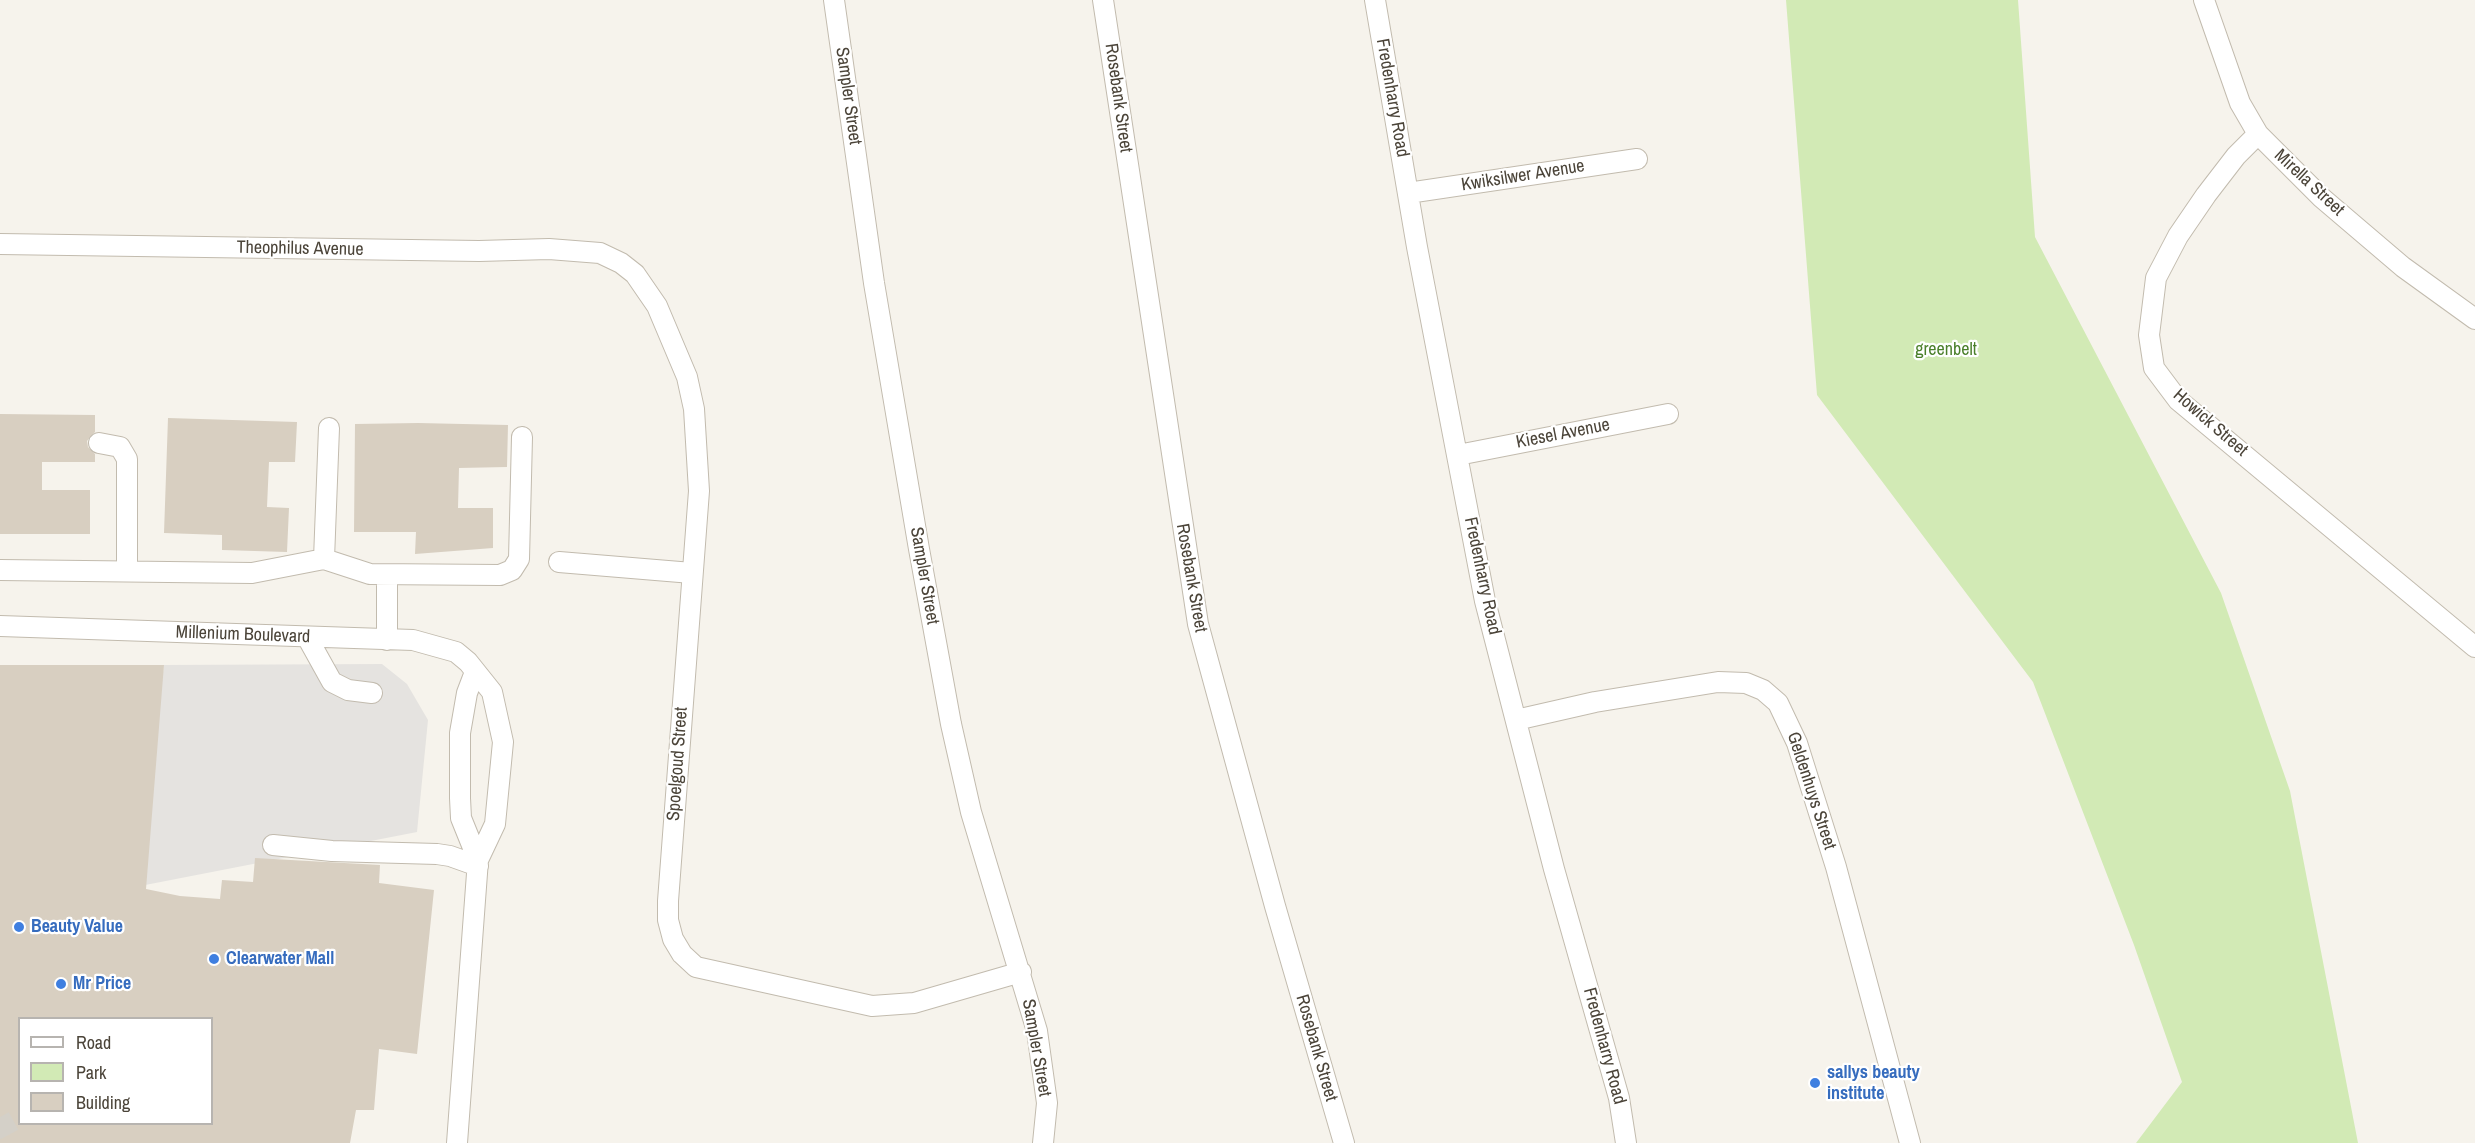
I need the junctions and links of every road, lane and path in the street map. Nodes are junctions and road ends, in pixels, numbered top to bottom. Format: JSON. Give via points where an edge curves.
{"nodes":[{"id":1,"x":834,"y":0,"type":"edge"},
{"id":2,"x":1103,"y":0,"type":"edge"},
{"id":3,"x":1376,"y":0,"type":"edge"},
{"id":4,"x":2204,"y":0,"type":"edge"},
{"id":5,"x":2258,"y":134,"type":"junction"},
{"id":6,"x":1637,"y":159,"type":"dead end"},
{"id":7,"x":1408,"y":193,"type":"junction"},
{"id":8,"x":0,"y":244,"type":"edge"},
{"id":9,"x":600,"y":253,"type":"joint"},
{"id":10,"x":2475,"y":319,"type":"edge"},
{"id":11,"x":1668,"y":414,"type":"dead end"},
{"id":12,"x":329,"y":429,"type":"dead end"},
{"id":13,"x":522,"y":436,"type":"dead end"},
{"id":14,"x":99,"y":443,"type":"dead end"},
{"id":15,"x":1458,"y":455,"type":"junction"},
{"id":16,"x":324,"y":559,"type":"junction"},
{"id":17,"x":559,"y":562,"type":"dead end"},
{"id":18,"x":0,"y":570,"type":"edge"},
{"id":19,"x":127,"y":571,"type":"junction"},
{"id":20,"x":692,"y":573,"type":"junction"},
{"id":21,"x":381,"y":574,"type":"junction"},
{"id":22,"x":0,"y":626,"type":"edge"},
{"id":23,"x":307,"y":638,"type":"junction"},
{"id":24,"x":380,"y":639,"type":"junction"},
{"id":25,"x":2475,"y":647,"type":"edge"},
{"id":26,"x":475,"y":672,"type":"junction"},
{"id":27,"x":372,"y":693,"type":"dead end"},
{"id":28,"x":1516,"y":720,"type":"junction"},
{"id":29,"x":273,"y":845,"type":"dead end"},
{"id":30,"x":478,"y":863,"type":"junction"},
{"id":31,"x":1021,"y":972,"type":"junction"},
{"id":32,"x":457,"y":1143,"type":"edge"},
{"id":33,"x":1042,"y":1143,"type":"edge"},
{"id":34,"x":1344,"y":1143,"type":"edge"},
{"id":35,"x":1626,"y":1143,"type":"edge"},
{"id":36,"x":1910,"y":1143,"type":"edge"}],
"edges":[{"from":1,"to":31,"type":"street","name":"Sampler Street","via":[[874,283],[951,724],[971,812]]},
{"from":2,"to":34,"type":"street","name":"Rosebank Street","via":[[1198,624]]},
{"from":3,"to":7,"type":"street","name":"Fredenharry Road"},
{"from":4,"to":5,"type":"street","name":"Mirella Street","via":[[2240,103]]},
{"from":5,"to":10,"type":"street","name":"Mirella Street","via":[[2322,198],[2394,259]]},
{"from":5,"to":25,"type":"street","name":"Howick Street","via":[[2206,195],[2156,278],[2149,335],[2154,368],[2178,400]]},
{"from":6,"to":7,"type":"street","name":"Kwiksilwer Avenue"},
{"from":7,"to":15,"type":"street","name":"Fredenharry Road"},
{"from":8,"to":9,"type":"street","name":"Theophilus Avenue","via":[[549,249]]},
{"from":9,"to":20,"type":"street","name":"Spoelgoud Street","via":[[635,274],[657,306],[687,376],[694,409],[699,491]]},
{"from":11,"to":15,"type":"street","name":"Kiesel Avenue"},
{"from":12,"to":16,"type":"street"},
{"from":13,"to":21,"type":"street","via":[[519,559],[512,570],[494,576]]},
{"from":14,"to":19,"type":"street","via":[[120,447],[127,459]]},
{"from":15,"to":28,"type":"street","name":"Fredenharry Road","via":[[1485,601]]},
{"from":16,"to":19,"type":"street","via":[[252,573]]},
{"from":16,"to":21,"type":"street"},
{"from":17,"to":20,"type":"street"},
{"from":18,"to":19,"type":"street"},
{"from":20,"to":31,"type":"street","name":"Spoelgoud Street","via":[[668,901],[670,929],[682,954],[696,967],[714,973],[872,1006],[914,1003]]},
{"from":21,"to":24,"type":"street"},
{"from":22,"to":23,"type":"street","name":"Millenium Boulevard"},
{"from":23,"to":24,"type":"street","name":"Millenium Boulevard"},
{"from":23,"to":27,"type":"street","via":[[332,682]]},
{"from":24,"to":26,"type":"street","name":"Millenium Boulevard","via":[[434,644],[456,652]]},
{"from":26,"to":30,"type":"street","via":[[466,693],[460,733],[460,798],[461,818]]},
{"from":26,"to":30,"type":"street","name":"Millenium Boulevard","via":[[492,692],[503,742],[495,824]]},
{"from":28,"to":35,"type":"street","name":"Fredenharry Road","via":[[1618,1098]]},
{"from":28,"to":36,"type":"street","name":"Geldenhuys Street","via":[[1595,702],[1718,682],[1746,683],[1763,690],[1778,703],[1797,743],[1836,867]]},
{"from":29,"to":30,"type":"street","via":[[437,854]]},
{"from":30,"to":32,"type":"street"},
{"from":31,"to":33,"type":"street","name":"Sampler Street","via":[[1037,1031],[1047,1103]]}]}
